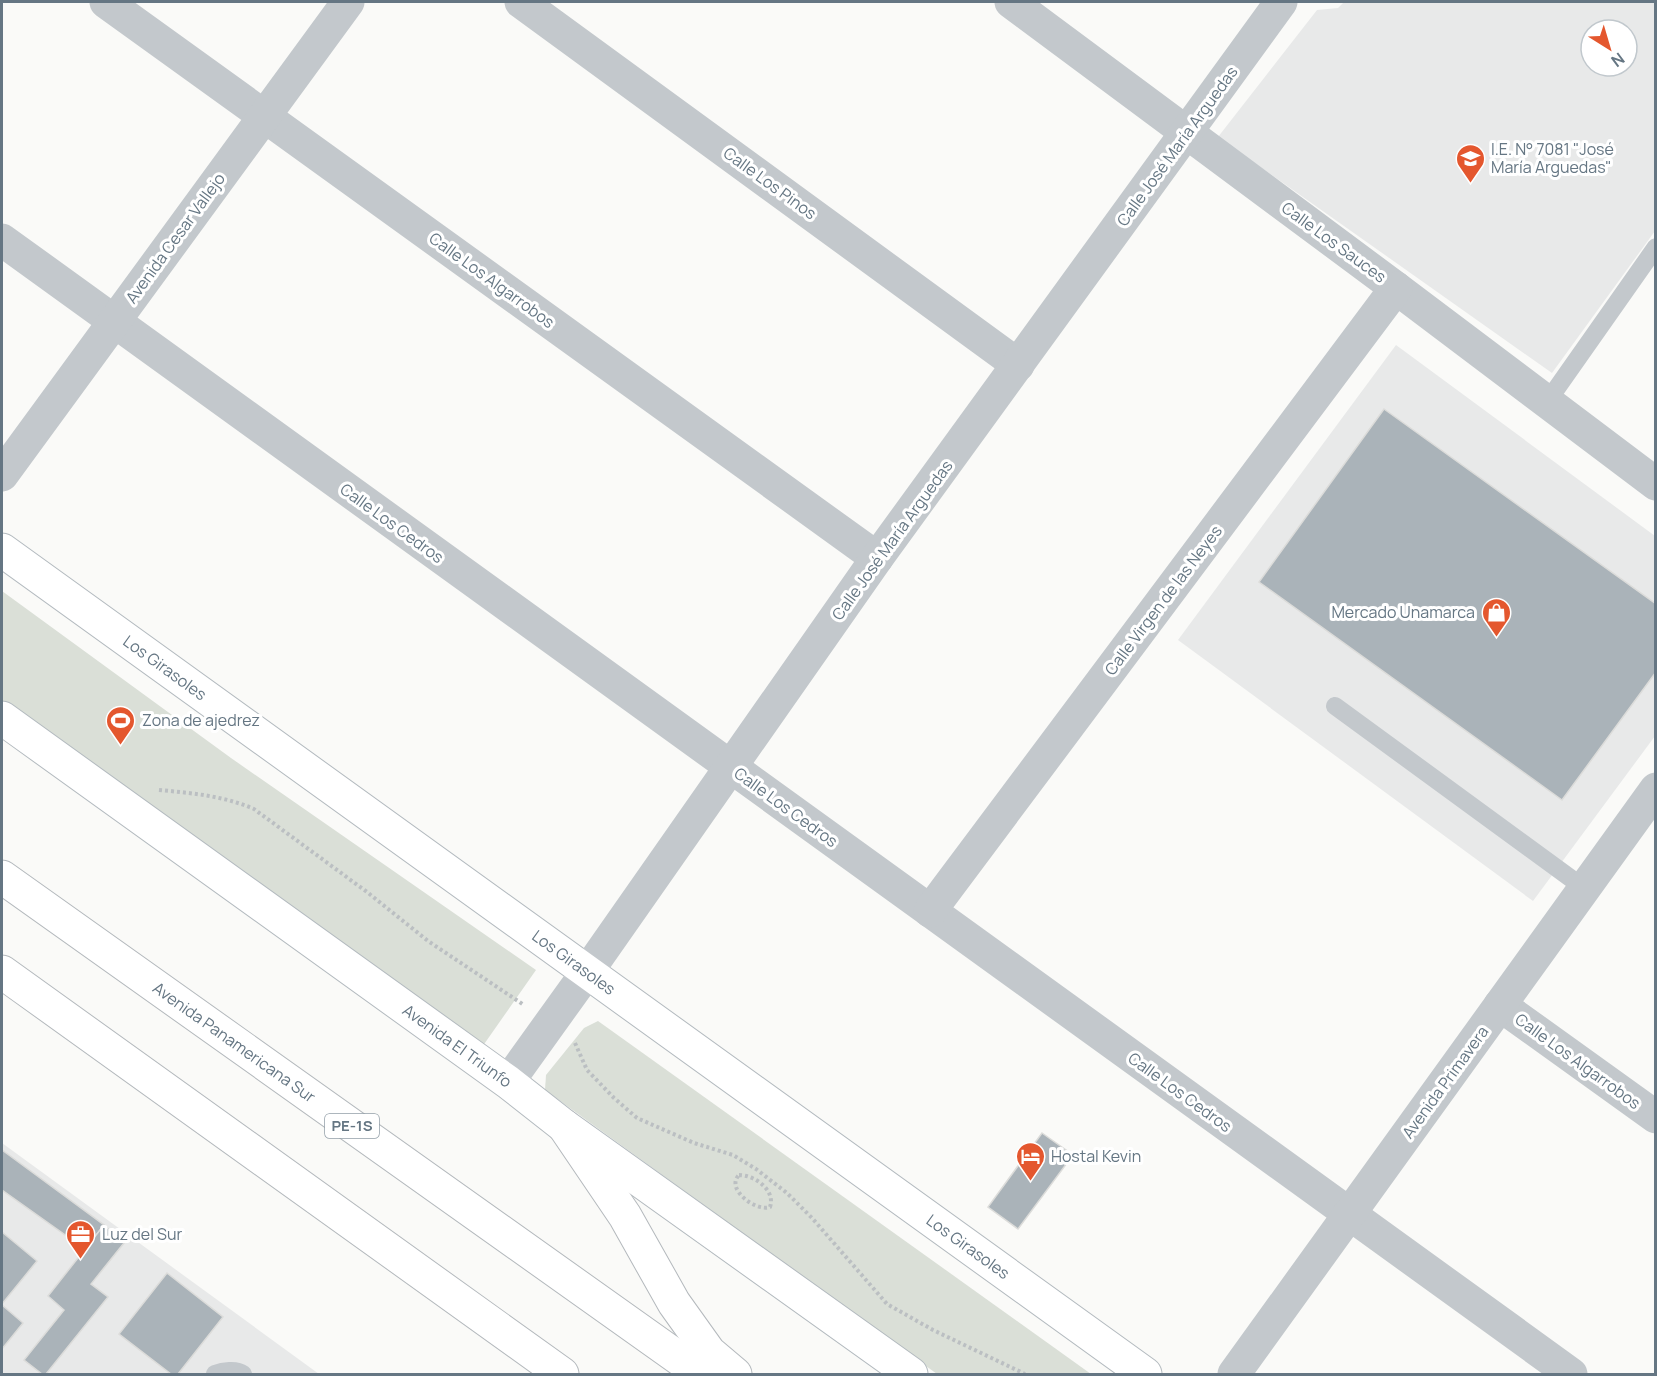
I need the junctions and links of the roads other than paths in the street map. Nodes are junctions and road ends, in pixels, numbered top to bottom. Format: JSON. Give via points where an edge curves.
{"nodes":[{"id":1,"x":106,"y":2,"type":"edge"},
{"id":2,"x":348,"y":2,"type":"edge"},
{"id":3,"x":521,"y":2,"type":"edge"},
{"id":4,"x":1011,"y":2,"type":"edge"},
{"id":5,"x":1281,"y":2,"type":"edge"},
{"id":6,"x":264,"y":115,"type":"junction"},
{"id":7,"x":1186,"y":132,"type":"junction"},
{"id":8,"x":2,"y":240,"type":"edge"},
{"id":9,"x":1656,"y":247,"type":"edge"},
{"id":10,"x":1396,"y":288,"type":"junction"},
{"id":11,"x":115,"y":322,"type":"junction"},
{"id":12,"x":1018,"y":365,"type":"junction"},
{"id":13,"x":1547,"y":402,"type":"junction"},
{"id":14,"x":2,"y":475,"type":"edge"},
{"id":15,"x":1656,"y":484,"type":"edge"},
{"id":16,"x":2,"y":550,"type":"edge"},
{"id":17,"x":877,"y":558,"type":"junction"},
{"id":18,"x":1335,"y":706,"type":"dead end"},
{"id":19,"x":2,"y":718,"type":"edge"},
{"id":20,"x":730,"y":767,"type":"junction"},
{"id":21,"x":1651,"y":804,"type":"edge"},
{"id":22,"x":2,"y":877,"type":"edge"},
{"id":23,"x":1584,"y":888,"type":"junction"},
{"id":24,"x":930,"y":912,"type":"junction"},
{"id":25,"x":2,"y":972,"type":"edge"},
{"id":26,"x":587,"y":972,"type":"junction"},
{"id":27,"x":1500,"y":1005,"type":"junction"},
{"id":28,"x":508,"y":1082,"type":"junction"},
{"id":29,"x":1656,"y":1117,"type":"edge"},
{"id":30,"x":564,"y":1126,"type":"junction"},
{"id":31,"x":1349,"y":1214,"type":"junction"},
{"id":32,"x":216,"y":1374,"type":"edge"},
{"id":33,"x":243,"y":1374,"type":"edge"},
{"id":34,"x":562,"y":1374,"type":"edge"},
{"id":35,"x":701,"y":1374,"type":"edge"},
{"id":36,"x":735,"y":1374,"type":"edge"},
{"id":37,"x":911,"y":1374,"type":"edge"},
{"id":38,"x":1145,"y":1374,"type":"edge"},
{"id":39,"x":1234,"y":1374,"type":"edge"},
{"id":40,"x":1571,"y":1374,"type":"edge"}],
"edges":[{"from":1,"to":6,"type":"street","name":"Calle Los Algarrobos"},
{"from":2,"to":6,"type":"street","name":"Avenida Cesar Vallejo"},
{"from":3,"to":12,"type":"street","name":"Calle Los Pinos"},
{"from":4,"to":7,"type":"street","name":"Calle Los Sauces"},
{"from":5,"to":7,"type":"street","name":"Calle José María Arguedas"},
{"from":6,"to":11,"type":"street","name":"Avenida Cesar Vallejo"},
{"from":6,"to":17,"type":"street","name":"Calle Los Algarrobos"},
{"from":7,"to":10,"type":"street","name":"Calle Los Sauces"},
{"from":7,"to":12,"type":"street","name":"Calle José María Arguedas"},
{"from":8,"to":11,"type":"street","name":"Calle Los Cedros"},
{"from":9,"to":13,"type":"lane"},
{"from":10,"to":13,"type":"street","name":"Calle Los Sauces"},
{"from":10,"to":24,"type":"street","name":"Calle Virgen de las Neyes"},
{"from":11,"to":14,"type":"street","name":"Avenida Cesar Vallejo"},
{"from":11,"to":20,"type":"street","name":"Calle Los Cedros"},
{"from":12,"to":17,"type":"street","name":"Calle José María Arguedas"},
{"from":13,"to":15,"type":"street","name":"Calle Los Sauces"},
{"from":16,"to":26,"type":"main road","name":"Los Girasoles"},
{"from":17,"to":20,"type":"street","name":"Calle José María Arguedas"},
{"from":18,"to":23,"type":"lane"},
{"from":19,"to":28,"type":"main road","name":"Avenida El Triunfo"},
{"from":20,"to":24,"type":"street","name":"Calle Los Cedros"},
{"from":20,"to":26,"type":"street","name":"Calle José María Arguedas"},
{"from":21,"to":23,"type":"street","name":"Avenida Primavera"},
{"from":22,"to":35,"type":"main road","name":"Avenida Panamericana Sur","number":"PE-1S"},
{"from":23,"to":27,"type":"street","name":"Avenida Primavera"},
{"from":24,"to":31,"type":"street","name":"Calle Los Cedros"},
{"from":25,"to":34,"type":"main road"},
{"from":26,"to":28,"type":"street","name":"Calle José María Arguedas"},
{"from":26,"to":38,"type":"main road","name":"Los Girasoles"},
{"from":27,"to":29,"type":"street","name":"Calle Los Algarrobos"},
{"from":27,"to":31,"type":"street","name":"Avenida Primavera"},
{"from":28,"to":30,"type":"main road","name":"Avenida El Triunfo"},
{"from":30,"to":36,"type":"main road","via":[[625,1216],[674,1304],[710,1352]]},
{"from":30,"to":37,"type":"main road","name":"Avenida El Triunfo"},
{"from":31,"to":39,"type":"street","name":"Avenida Primavera"},
{"from":31,"to":40,"type":"street","name":"Calle Los Cedros"},
{"from":32,"to":33,"type":"lane"}]}
